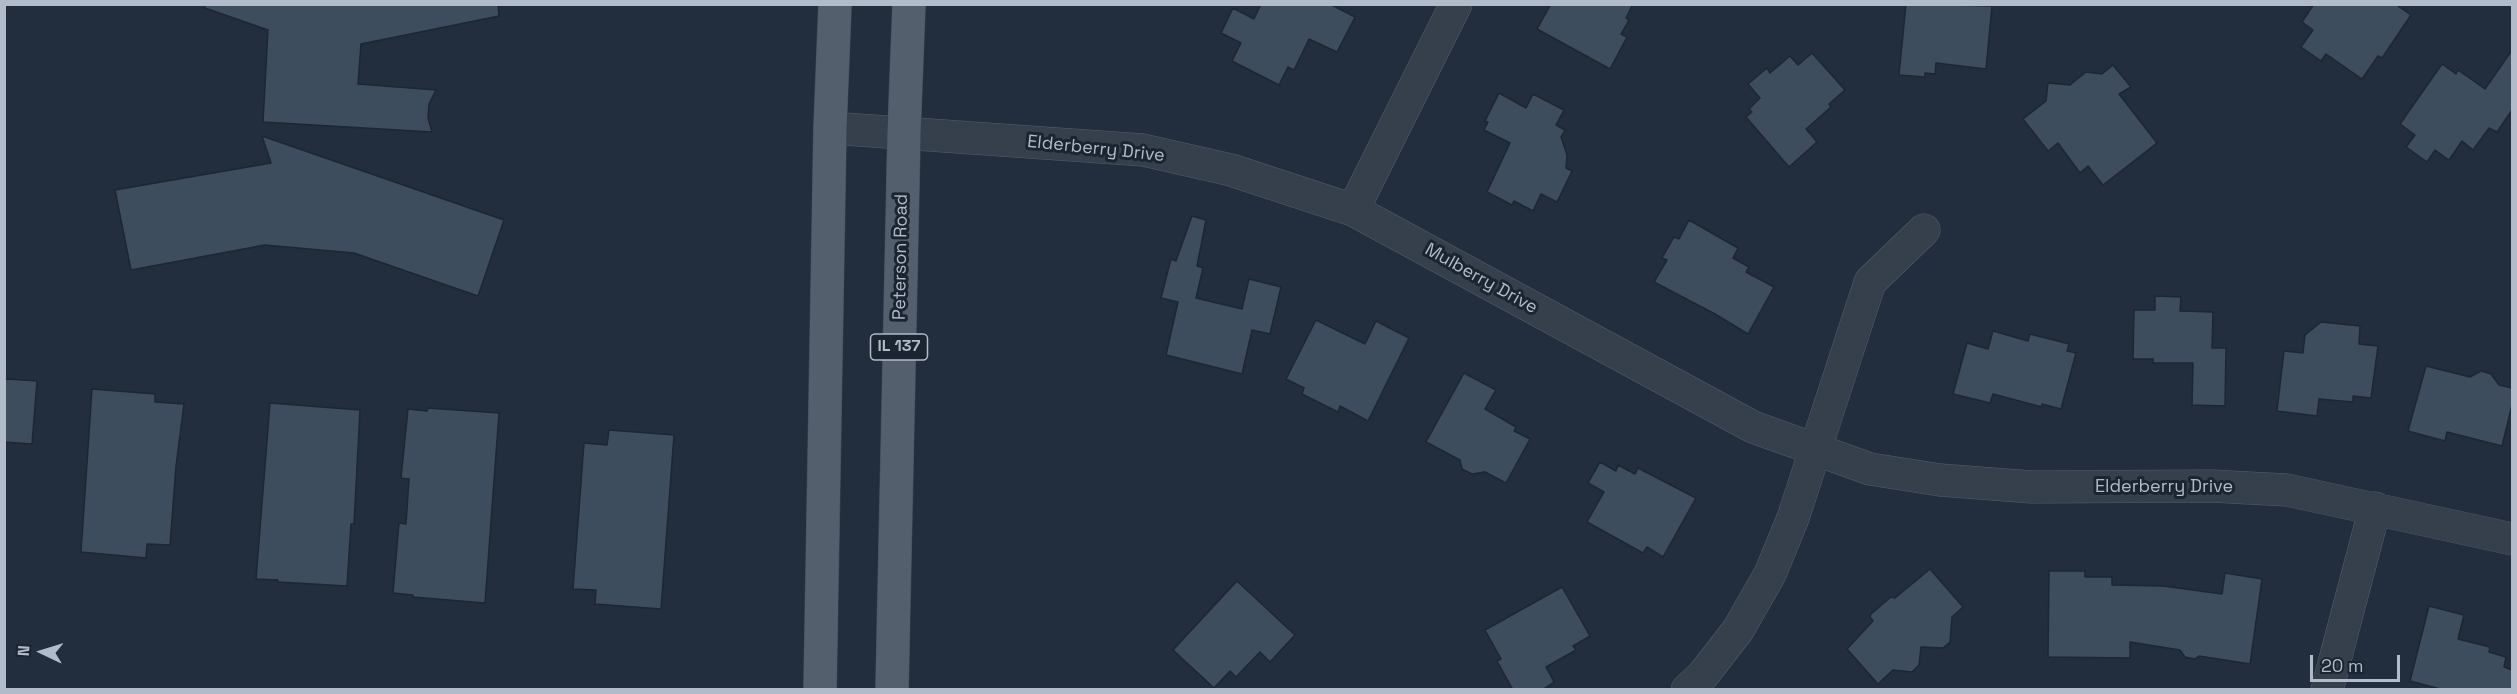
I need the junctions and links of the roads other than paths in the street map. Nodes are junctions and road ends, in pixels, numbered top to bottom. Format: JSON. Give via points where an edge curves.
{"nodes":[{"id":1,"x":835,"y":4,"type":"edge"},
{"id":2,"x":909,"y":4,"type":"edge"},
{"id":3,"x":1456,"y":4,"type":"edge"},
{"id":4,"x":830,"y":128,"type":"junction"},
{"id":5,"x":904,"y":133,"type":"junction"},
{"id":6,"x":1353,"y":210,"type":"junction"},
{"id":7,"x":1924,"y":231,"type":"dead end"},
{"id":8,"x":1815,"y":449,"type":"junction"},
{"id":9,"x":2375,"y":508,"type":"junction"},
{"id":10,"x":2512,"y":539,"type":"edge"},
{"id":11,"x":820,"y":690,"type":"edge"},
{"id":12,"x":892,"y":690,"type":"edge"},
{"id":13,"x":1687,"y":690,"type":"edge"},
{"id":14,"x":2326,"y":690,"type":"edge"}],
"edges":[{"from":1,"to":4,"type":"main road"},
{"from":2,"to":5,"type":"main road","name":"Peterson Road","number":"IL 137"},
{"from":3,"to":6,"type":"street"},
{"from":4,"to":5,"type":"street","name":"Elderberry Drive"},
{"from":4,"to":11,"type":"main road"},
{"from":5,"to":6,"type":"street","name":"Elderberry Drive","via":[[1143,150],[1231,170]]},
{"from":5,"to":12,"type":"main road","name":"Peterson Road","number":"IL 137"},
{"from":6,"to":8,"type":"street","name":"Mulberry Drive","via":[[1753,427]]},
{"from":7,"to":8,"type":"street","via":[[1870,282]]},
{"from":8,"to":9,"type":"street","name":"Elderberry Drive","via":[[1870,468],[1940,480],[2032,487],[2211,486],[2287,490]]},
{"from":8,"to":13,"type":"street","via":[[1770,574],[1738,630]]},
{"from":9,"to":10,"type":"street","name":"Elderberry Drive"},
{"from":9,"to":14,"type":"street"}]}
